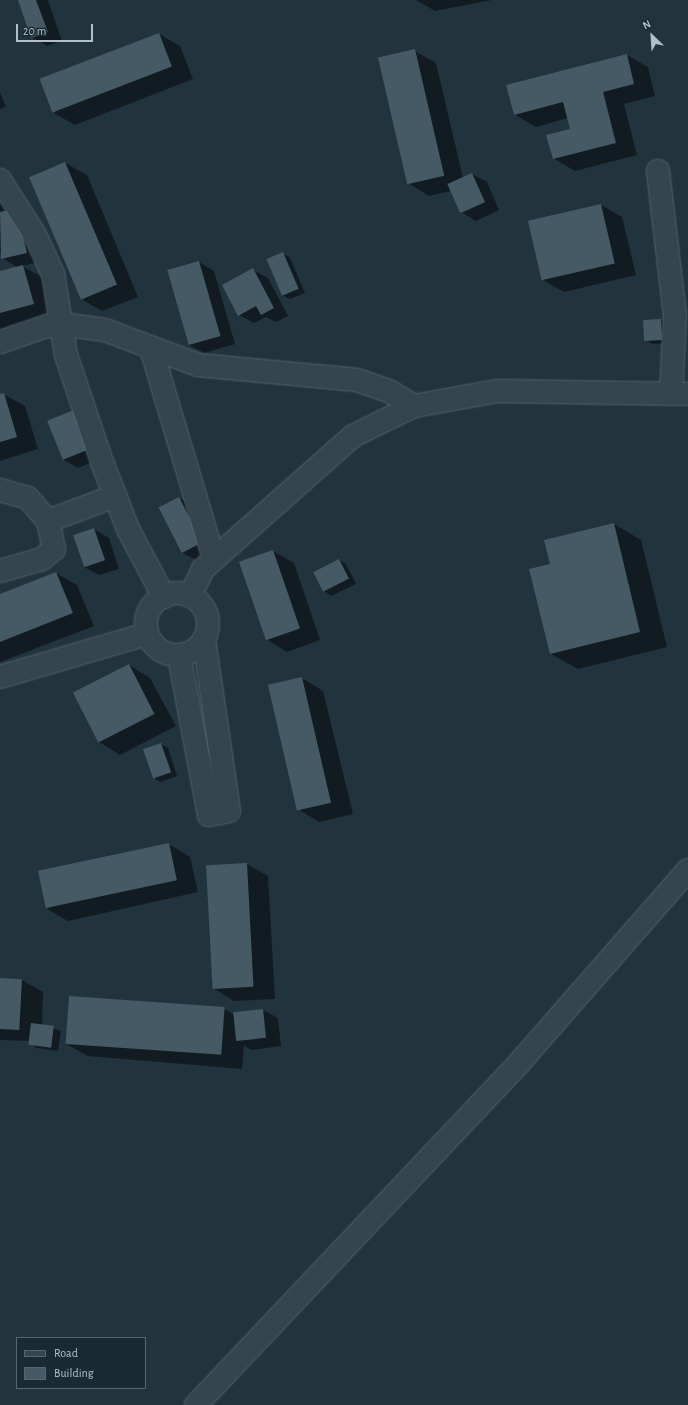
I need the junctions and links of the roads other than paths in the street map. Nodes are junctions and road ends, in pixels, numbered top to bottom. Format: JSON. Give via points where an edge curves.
{"nodes":[{"id":1,"x":658,"y":171,"type":"dead end"},
{"id":2,"x":0,"y":180,"type":"edge"},
{"id":3,"x":681,"y":314,"type":"edge"},
{"id":4,"x":60,"y":325,"type":"junction"},
{"id":5,"x":0,"y":342,"type":"edge"},
{"id":6,"x":151,"y":348,"type":"junction"},
{"id":7,"x":680,"y":394,"type":"edge"},
{"id":8,"x":414,"y":406,"type":"junction"},
{"id":9,"x":0,"y":490,"type":"edge"},
{"id":10,"x":115,"y":496,"type":"junction"},
{"id":11,"x":48,"y":521,"type":"junction"},
{"id":12,"x":214,"y":559,"type":"junction"},
{"id":13,"x":0,"y":571,"type":"edge"},
{"id":14,"x":190,"y":596,"type":"junction"},
{"id":15,"x":164,"y":597,"type":"junction"},
{"id":16,"x":147,"y":634,"type":"junction"},
{"id":17,"x":204,"y":640,"type":"junction"},
{"id":18,"x":179,"y":656,"type":"junction"},
{"id":19,"x":0,"y":677,"type":"edge"},
{"id":20,"x":688,"y":870,"type":"edge"},
{"id":21,"x":196,"y":1405,"type":"edge"}],
"edges":[{"from":1,"to":3,"type":"street"},
{"from":2,"to":4,"type":"street","via":[[35,235],[52,274]]},
{"from":3,"to":7,"type":"street"},
{"from":4,"to":5,"type":"street"},
{"from":4,"to":6,"type":"street","via":[[105,330]]},
{"from":4,"to":10,"type":"street","via":[[66,355]]},
{"from":6,"to":8,"type":"street","via":[[198,365],[356,380],[389,391]]},
{"from":6,"to":12,"type":"street"},
{"from":7,"to":8,"type":"street","via":[[497,391]]},
{"from":8,"to":12,"type":"street","via":[[353,436]]},
{"from":9,"to":11,"type":"street","via":[[28,498]]},
{"from":10,"to":11,"type":"street"},
{"from":10,"to":15,"type":"street"},
{"from":11,"to":13,"type":"street","via":[[54,549],[51,554]]},
{"from":12,"to":14,"type":"street","via":[[203,569]]},
{"from":14,"to":15,"type":"street"},
{"from":14,"to":17,"type":"street","via":[[205,610],[208,620]]},
{"from":15,"to":16,"type":"street","via":[[148,614]]},
{"from":16,"to":18,"type":"street","via":[[159,650]]},
{"from":16,"to":19,"type":"street"},
{"from":17,"to":18,"type":"street","via":[[189,653]]},
{"from":17,"to":18,"type":"street","via":[[219,813]]},
{"from":20,"to":21,"type":"street","via":[[520,1062]]}]}
